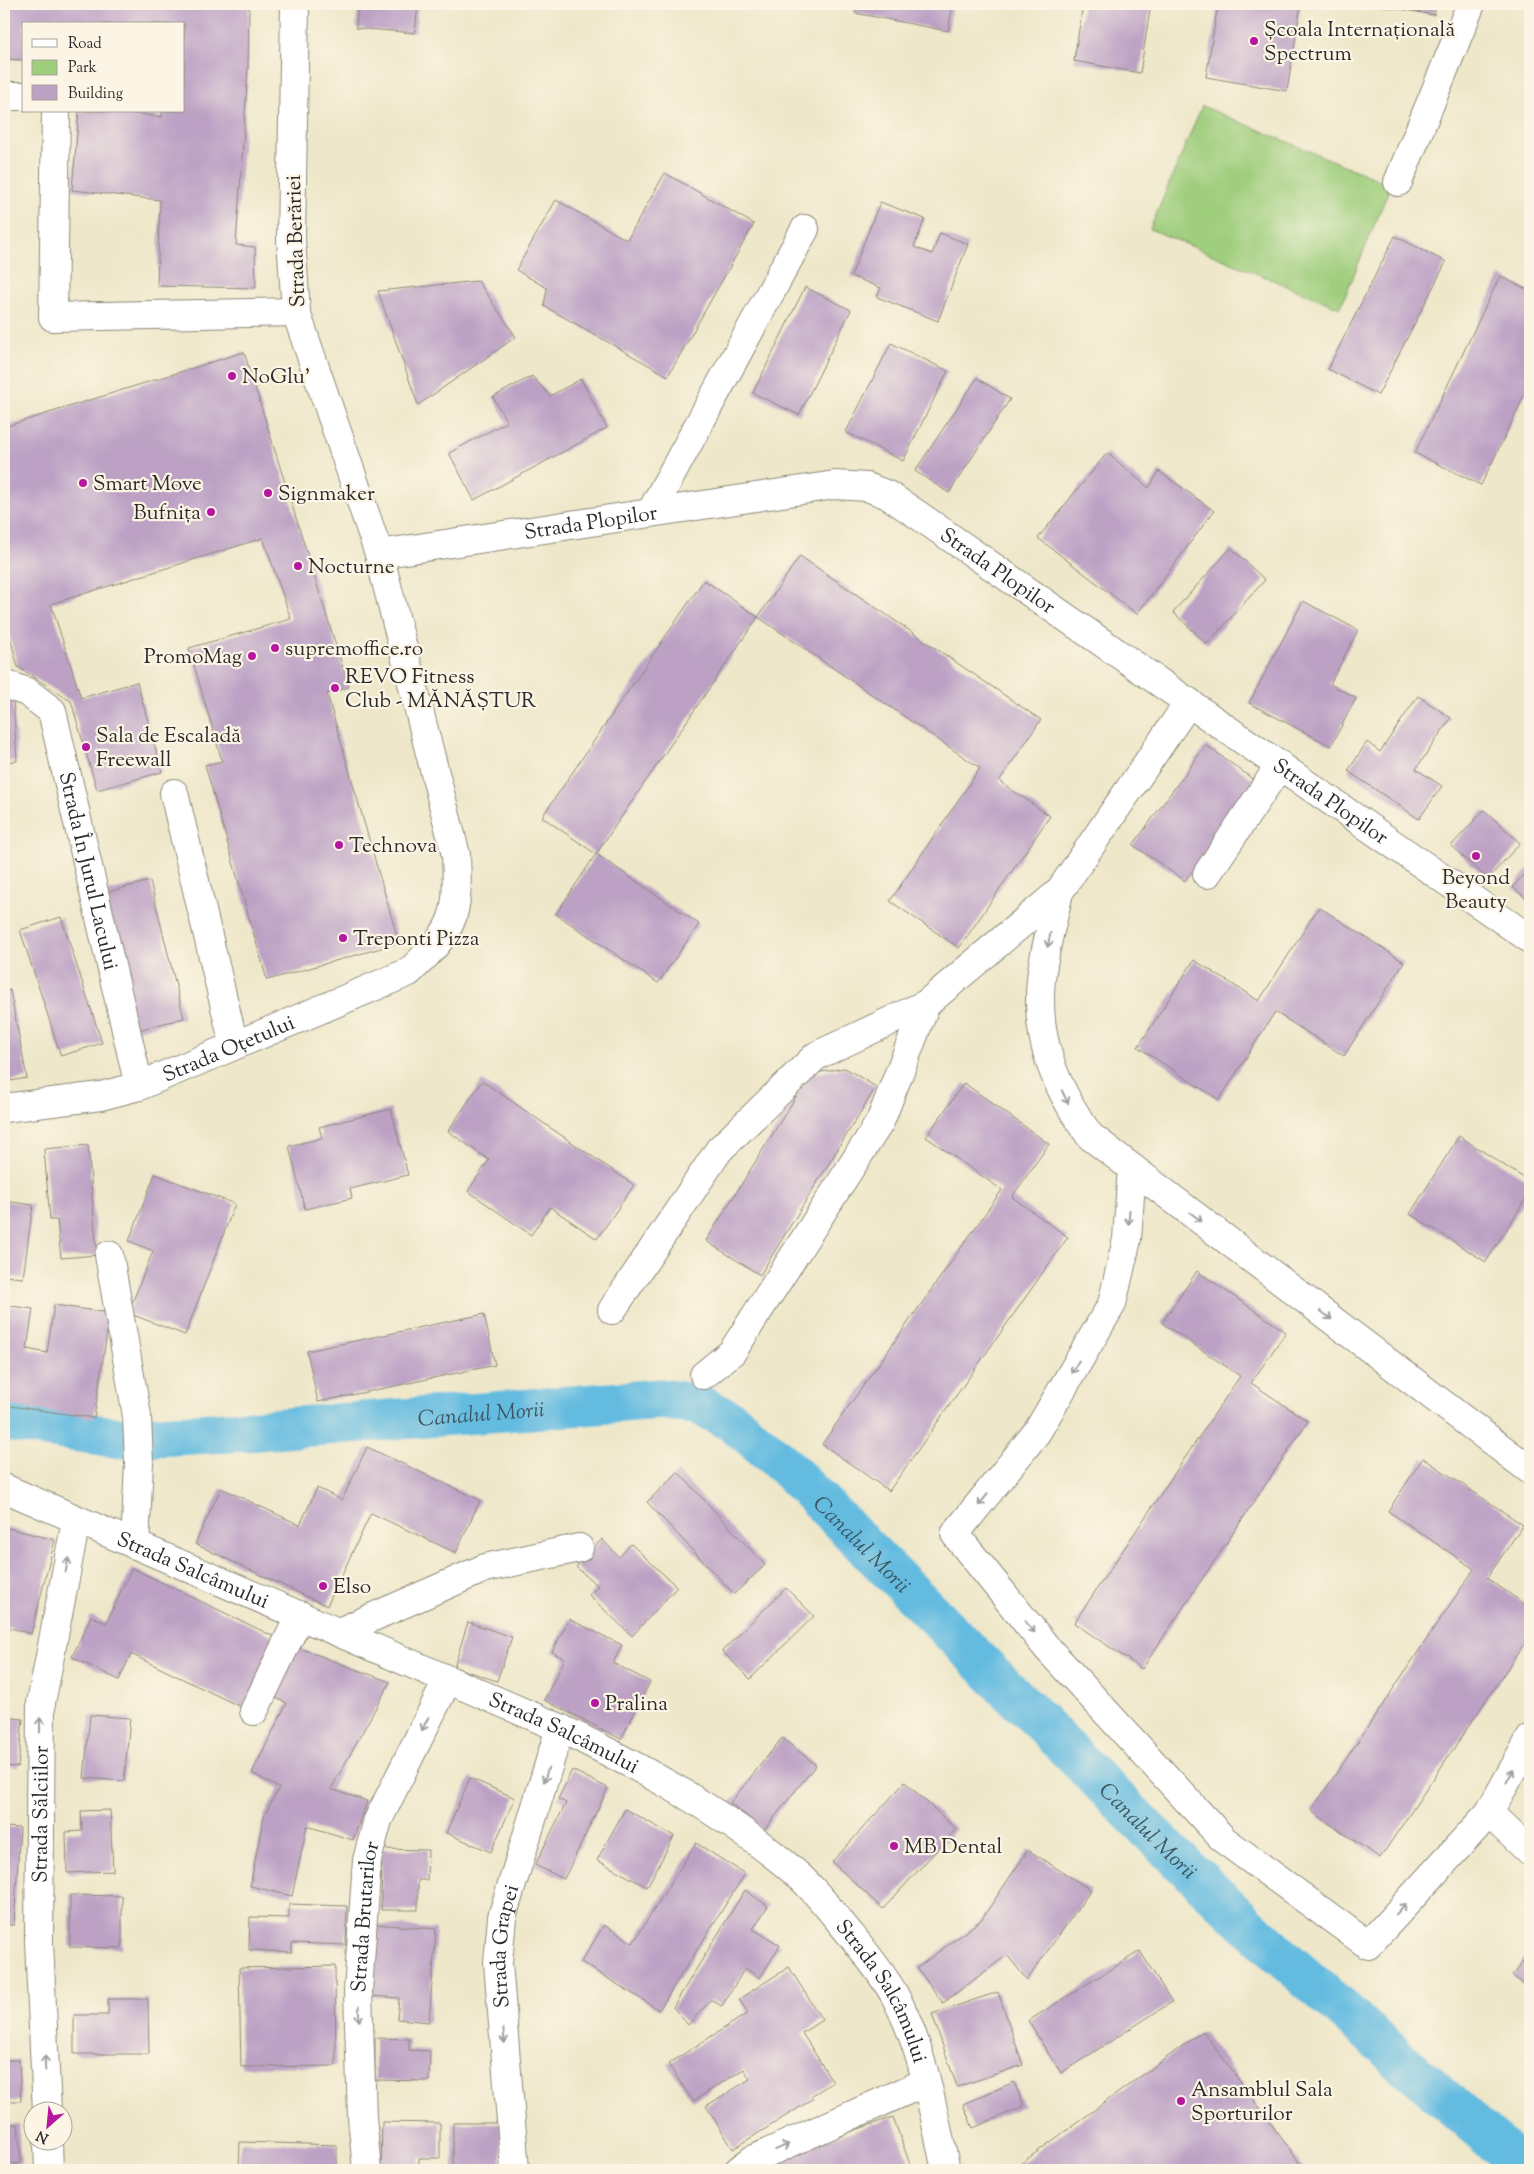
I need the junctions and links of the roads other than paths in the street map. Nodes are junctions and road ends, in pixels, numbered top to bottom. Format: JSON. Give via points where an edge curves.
{"nodes":[{"id":1,"x":295,"y":4,"type":"edge"},
{"id":2,"x":1471,"y":4,"type":"edge"},
{"id":3,"x":4,"y":96,"type":"edge"},
{"id":4,"x":22,"y":96,"type":"edge"},
{"id":5,"x":56,"y":112,"type":"edge"},
{"id":6,"x":1398,"y":182,"type":"dead end"},
{"id":7,"x":804,"y":229,"type":"dead end"},
{"id":8,"x":296,"y":312,"type":"junction"},
{"id":9,"x":651,"y":512,"type":"junction"},
{"id":10,"x":379,"y":554,"type":"junction"},
{"id":11,"x":4,"y":684,"type":"edge"},
{"id":12,"x":1189,"y":702,"type":"junction"},
{"id":13,"x":1280,"y":765,"type":"junction"},
{"id":14,"x":174,"y":793,"type":"dead end"},
{"id":15,"x":1207,"y":874,"type":"dead end"},
{"id":16,"x":1059,"y":892,"type":"junction"},
{"id":17,"x":1530,"y":939,"type":"edge"},
{"id":18,"x":437,"y":945,"type":"joint"},
{"id":19,"x":926,"y":1004,"type":"junction"},
{"id":20,"x":234,"y":1045,"type":"junction"},
{"id":21,"x":139,"y":1086,"type":"junction"},
{"id":22,"x":4,"y":1108,"type":"edge"},
{"id":23,"x":1132,"y":1168,"type":"junction"},
{"id":24,"x":110,"y":1255,"type":"dead end"},
{"id":25,"x":612,"y":1310,"type":"dead end"},
{"id":26,"x":704,"y":1375,"type":"dead end"},
{"id":27,"x":1530,"y":1470,"type":"edge"},
{"id":28,"x":4,"y":1488,"type":"edge"},
{"id":29,"x":76,"y":1521,"type":"junction"},
{"id":30,"x":135,"y":1545,"type":"junction"},
{"id":31,"x":578,"y":1548,"type":"dead end"},
{"id":32,"x":300,"y":1615,"type":"junction"},
{"id":33,"x":339,"y":1632,"type":"junction"},
{"id":34,"x":447,"y":1681,"type":"junction"},
{"id":35,"x":254,"y":1711,"type":"dead end"},
{"id":36,"x":560,"y":1728,"type":"junction"},
{"id":37,"x":1530,"y":1740,"type":"edge"},
{"id":38,"x":1489,"y":1813,"type":"junction"},
{"id":39,"x":1530,"y":1852,"type":"edge"},
{"id":40,"x":926,"y":2082,"type":"junction"},
{"id":41,"x":46,"y":2102,"type":"edge"},
{"id":42,"x":48,"y":2152,"type":"edge"},
{"id":43,"x":49,"y":2170,"type":"edge"},
{"id":44,"x":366,"y":2170,"type":"edge"},
{"id":45,"x":515,"y":2170,"type":"edge"},
{"id":46,"x":739,"y":2170,"type":"edge"},
{"id":47,"x":946,"y":2170,"type":"edge"}],
"edges":[{"from":1,"to":8,"type":"street","name":"Strada Berăriei","via":[[291,239]]},
{"from":2,"to":6,"type":"street"},
{"from":3,"to":4,"type":"street"},
{"from":5,"to":8,"type":"street","via":[[53,317]]},
{"from":7,"to":9,"type":"street"},
{"from":8,"to":10,"type":"street","name":"Strada Berăriei"},
{"from":9,"to":10,"type":"street","name":"Strada Plopilor"},
{"from":9,"to":12,"type":"street","name":"Strada Plopilor","via":[[834,485],[867,487],[888,495],[918,515]]},
{"from":10,"to":18,"type":"street","name":"Strada Berăriei","via":[[456,855],[456,904],[451,924]]},
{"from":11,"to":21,"type":"street","name":"Strada În Jurul Lacului","via":[[27,692],[52,711]]},
{"from":12,"to":13,"type":"street","name":"Strada Plopilor"},
{"from":12,"to":16,"type":"street"},
{"from":13,"to":15,"type":"street"},
{"from":13,"to":17,"type":"street","name":"Strada Plopilor"},
{"from":14,"to":20,"type":"street"},
{"from":16,"to":19,"type":"street"},
{"from":16,"to":23,"type":"street","one_way":true,"via":[[1041,978],[1040,1021],[1050,1067],[1069,1107],[1090,1136]]},
{"from":18,"to":20,"type":"street","name":"Strada Oțetului","via":[[409,972]]},
{"from":19,"to":25,"type":"street","via":[[816,1056],[726,1143]]},
{"from":19,"to":26,"type":"street","via":[[880,1122],[732,1352]]},
{"from":20,"to":21,"type":"street","name":"Strada Oțetului"},
{"from":21,"to":22,"type":"street","name":"Strada Oțetului","via":[[101,1096]]},
{"from":23,"to":27,"type":"street","one_way":true},
{"from":23,"to":38,"type":"street","one_way":true,"via":[[1127,1239],[1112,1304],[1037,1432],[956,1534],[1047,1648],[1224,1840],[1368,1945]]},
{"from":24,"to":30,"type":"street","via":[[137,1416],[139,1463]]},
{"from":28,"to":29,"type":"street","name":"Strada Salcâmului"},
{"from":29,"to":30,"type":"street","name":"Strada Salcâmului"},
{"from":41,"to":29,"type":"street","name":"Strada Sălciilor","one_way":true,"via":[[40,1942],[41,1703]]},
{"from":30,"to":32,"type":"street","name":"Strada Salcâmului"},
{"from":31,"to":33,"type":"street","via":[[485,1568]]},
{"from":32,"to":33,"type":"street","name":"Strada Salcâmului"},
{"from":32,"to":35,"type":"street"},
{"from":33,"to":34,"type":"street","name":"Strada Salcâmului"},
{"from":34,"to":36,"type":"street","name":"Strada Salcâmului"},
{"from":34,"to":44,"type":"street","name":"Strada Brutarilor","one_way":true,"via":[[378,1820],[367,1860],[358,1991]]},
{"from":36,"to":40,"type":"street","name":"Strada Salcâmului","via":[[680,1789],[799,1876],[852,1937],[895,1996],[915,2041]]},
{"from":36,"to":45,"type":"street","name":"Strada Grapei","one_way":true,"via":[[502,1917],[498,1963]]},
{"from":38,"to":37,"type":"street","one_way":true},
{"from":38,"to":39,"type":"street"},
{"from":46,"to":40,"type":"street","one_way":true,"via":[[752,2160]]},
{"from":40,"to":47,"type":"street","name":"Strada Salcâmului"},
{"from":42,"to":43,"type":"street"}]}
